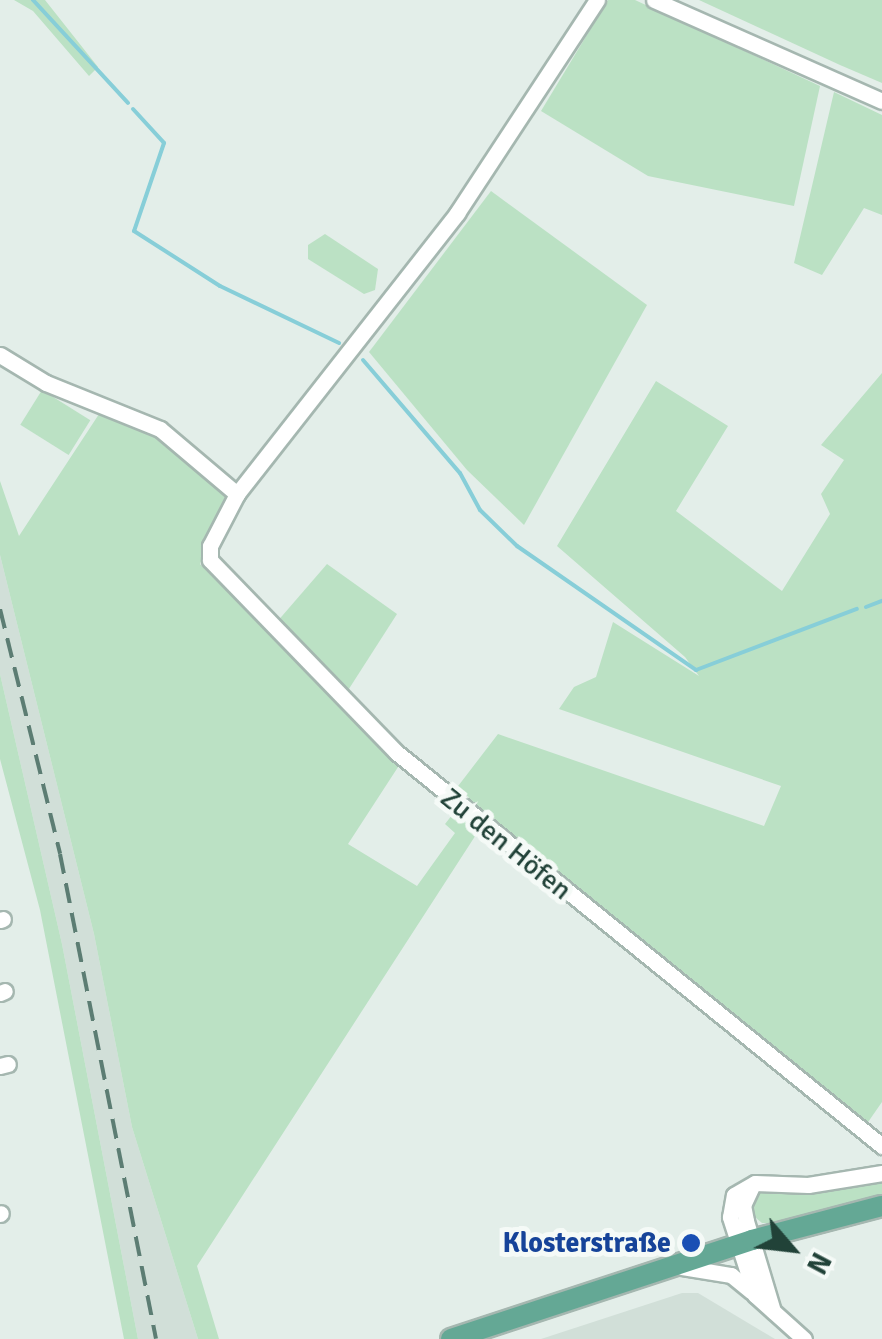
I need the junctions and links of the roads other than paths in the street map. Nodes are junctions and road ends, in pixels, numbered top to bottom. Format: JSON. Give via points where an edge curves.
{"nodes":[{"id":1,"x":598,"y":0,"type":"edge"},
{"id":2,"x":654,"y":0,"type":"edge"},
{"id":3,"x":882,"y":101,"type":"edge"},
{"id":4,"x":0,"y":356,"type":"edge"},
{"id":5,"x":237,"y":494,"type":"junction"},
{"id":6,"x":882,"y":1146,"type":"edge"},
{"id":7,"x":882,"y":1173,"type":"edge"},
{"id":8,"x":882,"y":1206,"type":"edge"},
{"id":9,"x":746,"y":1243,"type":"junction"},
{"id":10,"x":682,"y":1267,"type":"junction"},
{"id":11,"x":755,"y":1295,"type":"junction"},
{"id":12,"x":773,"y":1311,"type":"junction"},
{"id":13,"x":452,"y":1339,"type":"edge"},
{"id":14,"x":804,"y":1339,"type":"edge"}],
"edges":[{"from":1,"to":5,"type":"street","name":"Zu den Höfen","via":[[506,144]]},
{"from":2,"to":3,"type":"street"},
{"from":4,"to":5,"type":"street","via":[[160,429]]},
{"from":5,"to":6,"type":"street","name":"Zu den Höfen","via":[[210,546],[210,560],[396,752]]},
{"from":7,"to":9,"type":"street","via":[[808,1185],[755,1182],[734,1194],[730,1217]]},
{"from":8,"to":9,"type":"main road"},
{"from":9,"to":10,"type":"main road"},
{"from":9,"to":11,"type":"street"},
{"from":9,"to":12,"type":"street"},
{"from":10,"to":11,"type":"street","via":[[731,1275]]},
{"from":10,"to":13,"type":"main road"},
{"from":11,"to":12,"type":"street"},
{"from":12,"to":14,"type":"street"}]}
